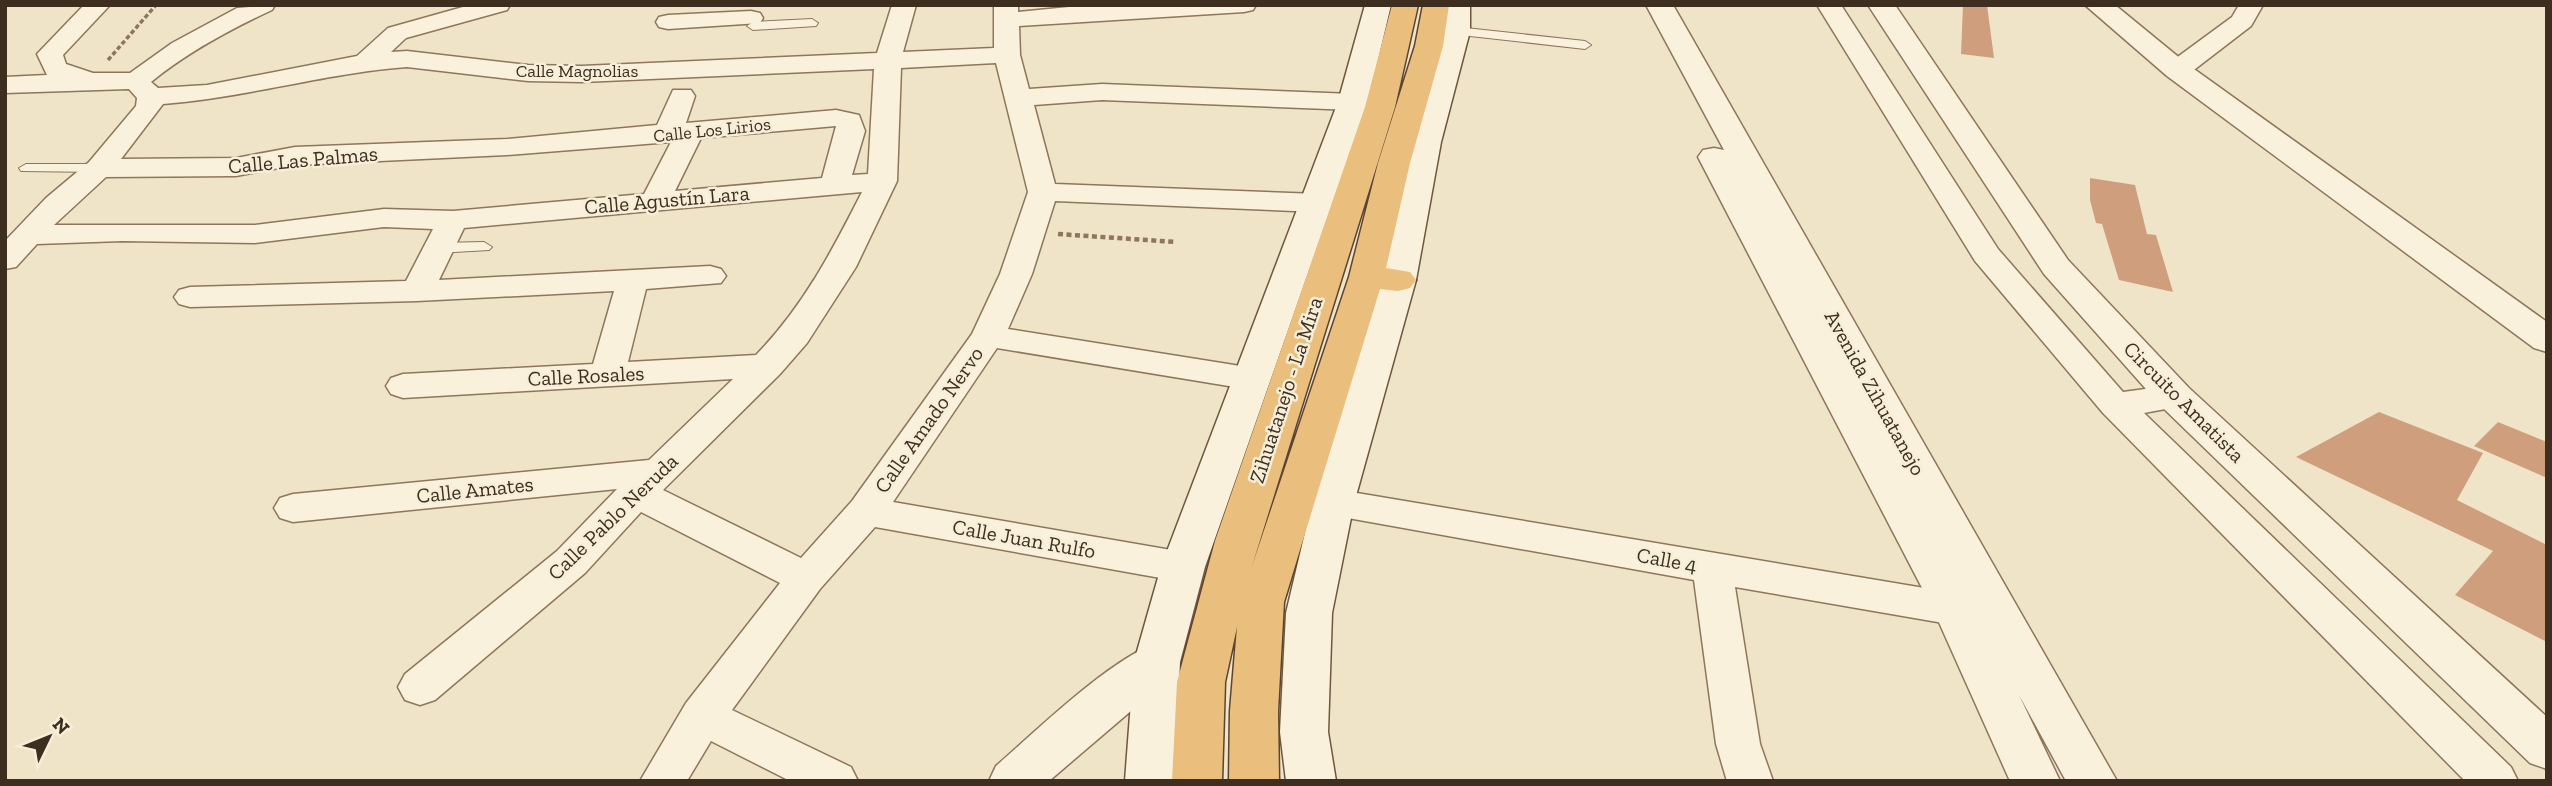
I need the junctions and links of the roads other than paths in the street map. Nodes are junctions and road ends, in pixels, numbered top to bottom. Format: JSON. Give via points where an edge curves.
{"nodes":[{"id":1,"x":98,"y":5,"type":"edge"},
{"id":2,"x":263,"y":5,"type":"edge"},
{"id":3,"x":498,"y":5,"type":"edge"},
{"id":4,"x":904,"y":5,"type":"edge"},
{"id":5,"x":1244,"y":5,"type":"edge"},
{"id":6,"x":1378,"y":5,"type":"edge"},
{"id":7,"x":1405,"y":5,"type":"edge"},
{"id":8,"x":1637,"y":5,"type":"edge"},
{"id":9,"x":1659,"y":5,"type":"edge"},
{"id":10,"x":1829,"y":5,"type":"edge"},
{"id":11,"x":1881,"y":5,"type":"edge"},
{"id":12,"x":2098,"y":5,"type":"edge"},
{"id":13,"x":2251,"y":5,"type":"edge"},
{"id":14,"x":1007,"y":13,"type":"edge"},
{"id":15,"x":1449,"y":14,"type":"edge"},
{"id":16,"x":668,"y":22,"type":"dead end"},
{"id":17,"x":751,"y":23,"type":"edge"},
{"id":18,"x":812,"y":23,"type":"dead end"},
{"id":19,"x":1585,"y":45,"type":"dead end"},
{"id":20,"x":1007,"y":55,"type":"junction"},
{"id":21,"x":888,"y":59,"type":"junction"},
{"id":22,"x":365,"y":62,"type":"junction"},
{"id":23,"x":2177,"y":71,"type":"junction"},
{"id":24,"x":90,"y":81,"type":"junction"},
{"id":25,"x":5,"y":85,"type":"edge"},
{"id":26,"x":144,"y":89,"type":"junction"},
{"id":27,"x":682,"y":96,"type":"dead end"},
{"id":28,"x":1020,"y":98,"type":"junction"},
{"id":29,"x":1353,"y":102,"type":"junction"},
{"id":30,"x":679,"y":133,"type":"junction"},
{"id":31,"x":507,"y":147,"type":"joint"},
{"id":32,"x":26,"y":168,"type":"dead end"},
{"id":33,"x":99,"y":168,"type":"junction"},
{"id":34,"x":882,"y":181,"type":"junction"},
{"id":35,"x":834,"y":185,"type":"junction"},
{"id":36,"x":1043,"y":192,"type":"junction"},
{"id":37,"x":656,"y":200,"type":"junction"},
{"id":38,"x":1318,"y":203,"type":"junction"},
{"id":39,"x":453,"y":220,"type":"junction"},
{"id":40,"x":30,"y":235,"type":"junction"},
{"id":41,"x":484,"y":247,"type":"dead end"},
{"id":42,"x":437,"y":248,"type":"junction"},
{"id":43,"x":5,"y":260,"type":"edge"},
{"id":44,"x":710,"y":276,"type":"dead end"},
{"id":45,"x":633,"y":278,"type":"junction"},
{"id":46,"x":1382,"y":279,"type":"junction"},
{"id":47,"x":417,"y":291,"type":"junction"},
{"id":48,"x":190,"y":297,"type":"dead end"},
{"id":49,"x":988,"y":336,"type":"junction"},
{"id":50,"x":2547,"y":340,"type":"edge"},
{"id":51,"x":768,"y":366,"type":"junction"},
{"id":52,"x":608,"y":374,"type":"junction"},
{"id":53,"x":1252,"y":379,"type":"junction"},
{"id":54,"x":403,"y":386,"type":"dead end"},
{"id":55,"x":2175,"y":397,"type":"junction"},
{"id":56,"x":2115,"y":405,"type":"junction"},
{"id":57,"x":646,"y":482,"type":"junction"},
{"id":58,"x":1333,"y":503,"type":"junction"},
{"id":59,"x":293,"y":508,"type":"dead end"},
{"id":60,"x":866,"y":511,"type":"junction"},
{"id":61,"x":1183,"y":567,"type":"junction"},
{"id":62,"x":1712,"y":567,"type":"junction"},
{"id":63,"x":806,"y":578,"type":"junction"},
{"id":64,"x":1956,"y":609,"type":"junction"},
{"id":65,"x":2000,"y":617,"type":"junction"},
{"id":66,"x":1157,"y":662,"type":"junction"},
{"id":67,"x":420,"y":687,"type":"dead end"},
{"id":68,"x":702,"y":716,"type":"junction"},
{"id":69,"x":2547,"y":748,"type":"edge"},
{"id":70,"x":663,"y":781,"type":"edge"},
{"id":71,"x":835,"y":781,"type":"edge"},
{"id":72,"x":1014,"y":781,"type":"edge"},
{"id":73,"x":1150,"y":781,"type":"edge"},
{"id":74,"x":1197,"y":781,"type":"edge"},
{"id":75,"x":1254,"y":781,"type":"edge"},
{"id":76,"x":1311,"y":781,"type":"edge"},
{"id":77,"x":1750,"y":781,"type":"edge"},
{"id":78,"x":2035,"y":781,"type":"edge"},
{"id":79,"x":2092,"y":781,"type":"edge"},
{"id":80,"x":2495,"y":781,"type":"edge"}],
"edges":[{"from":1,"to":24,"type":"street","via":[[50,54],[55,69]]},
{"from":2,"to":26,"type":"street","via":[[208,30],[163,58]]},
{"from":3,"to":22,"type":"street","via":[[397,33]]},
{"from":4,"to":21,"type":"street"},
{"from":5,"to":14,"type":"street"},
{"from":6,"to":29,"type":"street"},
{"from":7,"to":74,"type":"highway","name":"Zihuatanejo - La Mira","via":[[1380,107],[1236,541],[1201,682]]},
{"from":8,"to":64,"type":"street","name":"Avenida Zihuatanejo","via":[[1670,76]]},
{"from":9,"to":65,"type":"street","name":"Avenida Zihuatanejo"},
{"from":10,"to":56,"type":"street","via":[[1986,254]]},
{"from":11,"to":55,"type":"street","name":"Circuito Amatista","via":[[2056,267]]},
{"from":12,"to":23,"type":"street"},
{"from":13,"to":23,"type":"street","via":[[2242,20]]},
{"from":14,"to":20,"type":"street"},
{"from":15,"to":19,"type":"lane"},
{"from":15,"to":46,"type":"street","via":[[1426,142]]},
{"from":16,"to":17,"type":"street"},
{"from":17,"to":18,"type":"lane"},
{"from":20,"to":21,"type":"street","name":"Calle Magnolias"},
{"from":20,"to":28,"type":"street"},
{"from":21,"to":22,"type":"street","name":"Calle Magnolias","via":[[582,74],[528,73],[407,59]]},
{"from":21,"to":34,"type":"street"},
{"from":22,"to":26,"type":"street","name":"Calle Magnolias","via":[[206,93]]},
{"from":23,"to":50,"type":"street"},
{"from":24,"to":25,"type":"street","name":"Calle Magnolias"},
{"from":24,"to":26,"type":"street","name":"Calle Magnolias"},
{"from":26,"to":33,"type":"street","via":[[149,107]]},
{"from":27,"to":30,"type":"street"},
{"from":28,"to":29,"type":"street","via":[[1102,92]]},
{"from":28,"to":36,"type":"street"},
{"from":29,"to":38,"type":"street"},
{"from":30,"to":31,"type":"street","name":"Calle Los Lirios"},
{"from":30,"to":35,"type":"street","name":"Calle Los Lirios","via":[[836,118],[849,121],[851,131]]},
{"from":30,"to":37,"type":"street"},
{"from":31,"to":33,"type":"street","name":"Calle Las Palmas","via":[[295,156],[236,167]]},
{"from":32,"to":33,"type":"lane"},
{"from":33,"to":40,"type":"street"},
{"from":34,"to":35,"type":"street","name":"Calle Agustín Lara"},
{"from":34,"to":51,"type":"street","name":"Calle Pablo Neruda","via":[[840,267],[795,335]]},
{"from":35,"to":37,"type":"street","name":"Calle Agustín Lara"},
{"from":36,"to":38,"type":"street"},
{"from":36,"to":49,"type":"street","name":"Calle Amado Nervo","via":[[1016,274]]},
{"from":37,"to":39,"type":"street","name":"Calle Agustín Lara"},
{"from":38,"to":53,"type":"street"},
{"from":39,"to":40,"type":"street","name":"Calle Agustín Lara","via":[[384,218],[255,234]]},
{"from":39,"to":42,"type":"street"},
{"from":40,"to":43,"type":"street"},
{"from":41,"to":42,"type":"lane"},
{"from":42,"to":47,"type":"street"},
{"from":44,"to":45,"type":"street"},
{"from":45,"to":47,"type":"street"},
{"from":45,"to":52,"type":"street"},
{"from":46,"to":58,"type":"street"},
{"from":46,"to":75,"type":"highway","name":"Zihuatanejo - La Mira","via":[[1262,602]]},
{"from":47,"to":48,"type":"street"},
{"from":49,"to":53,"type":"street"},
{"from":49,"to":60,"type":"street","name":"Calle Amado Nervo"},
{"from":51,"to":52,"type":"street","name":"Calle Rosales"},
{"from":51,"to":57,"type":"street","name":"Calle Pablo Neruda"},
{"from":52,"to":54,"type":"street","name":"Calle Rosales"},
{"from":53,"to":61,"type":"street"},
{"from":55,"to":56,"type":"street"},
{"from":55,"to":69,"type":"street","name":"Circuito Amatista"},
{"from":56,"to":80,"type":"street"},
{"from":57,"to":59,"type":"street","name":"Calle Amates"},
{"from":57,"to":63,"type":"street"},
{"from":57,"to":67,"type":"street","name":"Calle Pablo Neruda","via":[[571,562]]},
{"from":58,"to":62,"type":"street","name":"Calle 4"},
{"from":58,"to":76,"type":"street","via":[[1309,613],[1304,732]]},
{"from":60,"to":61,"type":"street","name":"Calle Juan Rulfo"},
{"from":60,"to":63,"type":"street","name":"Calle Amado Nervo"},
{"from":61,"to":66,"type":"street"},
{"from":62,"to":64,"type":"street","name":"Calle 4"},
{"from":62,"to":77,"type":"street","via":[[1738,744]]},
{"from":63,"to":68,"type":"street","name":"Calle Amado Nervo"},
{"from":64,"to":65,"type":"street","name":"Calle 4"},
{"from":64,"to":78,"type":"street","name":"Avenida Zihuatanejo"},
{"from":65,"to":79,"type":"street","name":"Avenida Zihuatanejo"},
{"from":66,"to":72,"type":"street"},
{"from":66,"to":73,"type":"street"},
{"from":68,"to":70,"type":"street","name":"Calle Amado Nervo"},
{"from":68,"to":71,"type":"street"}]}
